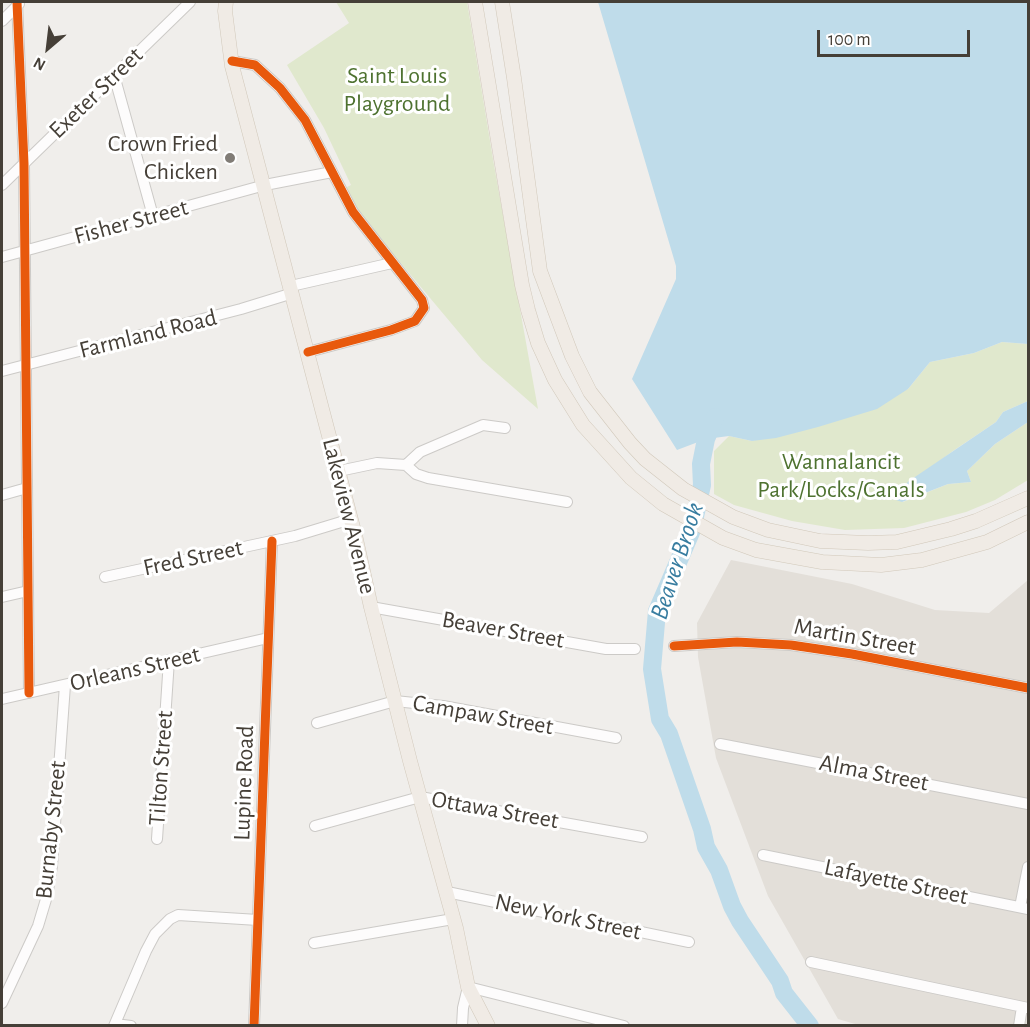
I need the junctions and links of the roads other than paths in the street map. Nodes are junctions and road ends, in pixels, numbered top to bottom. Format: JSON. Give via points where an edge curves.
{"nodes":[{"id":1,"x":190,"y":2,"type":"edge"},
{"id":2,"x":226,"y":2,"type":"edge"},
{"id":3,"x":475,"y":2,"type":"edge"},
{"id":4,"x":502,"y":2,"type":"edge"},
{"id":5,"x":18,"y":3,"type":"edge"},
{"id":6,"x":2,"y":7,"type":"edge"},
{"id":7,"x":2,"y":21,"type":"edge"},
{"id":8,"x":231,"y":61,"type":"junction"},
{"id":9,"x":114,"y":75,"type":"junction"},
{"id":10,"x":24,"y":164,"type":"junction"},
{"id":11,"x":332,"y":172,"type":"junction"},
{"id":12,"x":2,"y":185,"type":"edge"},
{"id":13,"x":265,"y":185,"type":"junction"},
{"id":14,"x":153,"y":216,"type":"junction"},
{"id":15,"x":25,"y":251,"type":"junction"},
{"id":16,"x":2,"y":257,"type":"edge"},
{"id":17,"x":392,"y":263,"type":"junction"},
{"id":18,"x":292,"y":289,"type":"junction"},
{"id":19,"x":308,"y":352,"type":"junction"},
{"id":20,"x":26,"y":365,"type":"junction"},
{"id":21,"x":2,"y":371,"type":"edge"},
{"id":22,"x":505,"y":428,"type":"dead end"},
{"id":23,"x":406,"y":465,"type":"junction"},
{"id":24,"x":339,"y":471,"type":"junction"},
{"id":25,"x":27,"y":489,"type":"junction"},
{"id":26,"x":2,"y":495,"type":"edge"},
{"id":27,"x":1029,"y":498,"type":"edge"},
{"id":28,"x":567,"y":502,"type":"dead end"},
{"id":29,"x":351,"y":519,"type":"junction"},
{"id":30,"x":1029,"y":522,"type":"edge"},
{"id":31,"x":272,"y":541,"type":"junction"},
{"id":32,"x":105,"y":577,"type":"dead end"},
{"id":33,"x":28,"y":591,"type":"junction"},
{"id":34,"x":2,"y":597,"type":"edge"},
{"id":35,"x":370,"y":607,"type":"junction"},
{"id":36,"x":268,"y":638,"type":"junction"},
{"id":37,"x":674,"y":646,"type":"dead end"},
{"id":38,"x":635,"y":649,"type":"dead end"},
{"id":39,"x":169,"y":660,"type":"junction"},
{"id":40,"x":65,"y":685,"type":"junction"},
{"id":41,"x":1029,"y":688,"type":"edge"},
{"id":42,"x":29,"y":693,"type":"junction"},
{"id":43,"x":2,"y":699,"type":"edge"},
{"id":44,"x":395,"y":701,"type":"junction"},
{"id":45,"x":317,"y":723,"type":"dead end"},
{"id":46,"x":616,"y":738,"type":"dead end"},
{"id":47,"x":720,"y":744,"type":"dead end"},
{"id":48,"x":420,"y":797,"type":"junction"},
{"id":49,"x":1029,"y":804,"type":"edge"},
{"id":50,"x":315,"y":826,"type":"dead end"},
{"id":51,"x":642,"y":837,"type":"dead end"},
{"id":52,"x":156,"y":839,"type":"dead end"},
{"id":53,"x":763,"y":855,"type":"dead end"},
{"id":54,"x":1029,"y":867,"type":"edge"},
{"id":55,"x":447,"y":892,"type":"junction"},
{"id":56,"x":1024,"y":908,"type":"edge"},
{"id":57,"x":453,"y":919,"type":"junction"},
{"id":58,"x":258,"y":920,"type":"junction"},
{"id":59,"x":689,"y":942,"type":"dead end"},
{"id":60,"x":314,"y":943,"type":"dead end"},
{"id":61,"x":811,"y":962,"type":"dead end"},
{"id":62,"x":468,"y":987,"type":"junction"},
{"id":63,"x":2,"y":1003,"type":"edge"},
{"id":64,"x":1025,"y":1007,"type":"edge"},
{"id":65,"x":114,"y":1025,"type":"edge"},
{"id":66,"x":131,"y":1026,"type":"edge"},
{"id":67,"x":254,"y":1026,"type":"edge"},
{"id":68,"x":462,"y":1026,"type":"edge"},
{"id":69,"x":488,"y":1026,"type":"edge"},
{"id":70,"x":624,"y":1026,"type":"edge"},
{"id":71,"x":1018,"y":1026,"type":"edge"}],
"edges":[{"from":1,"to":9,"type":"street","name":"Exeter Street"},
{"from":2,"to":8,"type":"main road","name":"Lakeview Avenue"},
{"from":3,"to":30,"type":"main road","via":[[522,285],[538,343],[583,425],[631,478],[677,513],[723,538],[756,550],[822,562],[881,565],[922,560],[1002,536]]},
{"from":4,"to":27,"type":"main road","via":[[540,271],[590,392],[645,459],[683,489],[733,517],[768,530],[820,541],[897,542],[976,521]]},
{"from":5,"to":6,"type":"street"},
{"from":5,"to":7,"type":"street"},
{"from":5,"to":10,"type":"street"},
{"from":8,"to":11,"type":"street","via":[[255,65],[280,88],[304,120]]},
{"from":8,"to":13,"type":"main road","name":"Lakeview Avenue"},
{"from":9,"to":10,"type":"street","name":"Exeter Street"},
{"from":9,"to":14,"type":"street"},
{"from":10,"to":12,"type":"street","name":"Exeter Street"},
{"from":10,"to":15,"type":"street"},
{"from":11,"to":13,"type":"street","name":"Fisher Street"},
{"from":11,"to":17,"type":"street","via":[[353,212]]},
{"from":13,"to":14,"type":"street","name":"Fisher Street"},
{"from":13,"to":18,"type":"main road","name":"Lakeview Avenue"},
{"from":14,"to":15,"type":"street","name":"Fisher Street"},
{"from":15,"to":16,"type":"street","name":"Fisher Street"},
{"from":15,"to":20,"type":"street"},
{"from":17,"to":18,"type":"street","name":"Farmland Road"},
{"from":17,"to":19,"type":"street","via":[[422,300],[424,308],[415,321]]},
{"from":18,"to":19,"type":"main road","name":"Lakeview Avenue"},
{"from":18,"to":20,"type":"street","name":"Farmland Road","via":[[241,309]]},
{"from":19,"to":24,"type":"main road","name":"Lakeview Avenue"},
{"from":20,"to":21,"type":"street","name":"Farmland Road"},
{"from":20,"to":25,"type":"street"},
{"from":22,"to":23,"type":"street","via":[[483,425],[420,452]]},
{"from":23,"to":24,"type":"street","via":[[377,463]]},
{"from":23,"to":28,"type":"street","via":[[428,478]]},
{"from":24,"to":29,"type":"main road","name":"Lakeview Avenue"},
{"from":25,"to":26,"type":"street"},
{"from":25,"to":33,"type":"street"},
{"from":29,"to":31,"type":"street","name":"Fred Street"},
{"from":29,"to":35,"type":"main road","name":"Lakeview Avenue"},
{"from":31,"to":32,"type":"street","name":"Fred Street"},
{"from":31,"to":36,"type":"street","name":"Lupine Road"},
{"from":33,"to":34,"type":"street"},
{"from":33,"to":42,"type":"street"},
{"from":35,"to":38,"type":"street","name":"Beaver Street","via":[[598,648]]},
{"from":35,"to":44,"type":"main road","name":"Lakeview Avenue"},
{"from":36,"to":39,"type":"street","name":"Orleans Street"},
{"from":36,"to":58,"type":"street","name":"Lupine Road"},
{"from":37,"to":41,"type":"street","name":"Martin Street","via":[[737,642],[791,645]]},
{"from":39,"to":40,"type":"street","name":"Orleans Street"},
{"from":39,"to":52,"type":"street","name":"Tilton Street"},
{"from":40,"to":42,"type":"street","name":"Orleans Street"},
{"from":40,"to":63,"type":"street","name":"Burnaby Street","via":[[47,896],[38,926]]},
{"from":42,"to":43,"type":"street","name":"Orleans Street"},
{"from":44,"to":45,"type":"street","name":"Campaw Street"},
{"from":44,"to":46,"type":"street","name":"Campaw Street"},
{"from":44,"to":48,"type":"main road","name":"Lakeview Avenue"},
{"from":47,"to":49,"type":"street","name":"Alma Street"},
{"from":48,"to":50,"type":"street","name":"Ottawa Street"},
{"from":48,"to":51,"type":"street","name":"Ottawa Street"},
{"from":48,"to":55,"type":"main road","name":"Lakeview Avenue"},
{"from":53,"to":56,"type":"street","name":"Lafayette Street"},
{"from":54,"to":56,"type":"street"},
{"from":55,"to":57,"type":"main road","name":"Lakeview Avenue"},
{"from":55,"to":59,"type":"street","name":"New York Street"},
{"from":57,"to":60,"type":"street"},
{"from":57,"to":62,"type":"main road","name":"Lakeview Avenue"},
{"from":58,"to":65,"type":"street","via":[[178,915],[170,919],[146,951]]},
{"from":58,"to":67,"type":"street","name":"Lupine Road"},
{"from":61,"to":64,"type":"street"},
{"from":62,"to":68,"type":"street"},
{"from":62,"to":69,"type":"main road","name":"Lakeview Avenue"},
{"from":62,"to":70,"type":"street"},
{"from":64,"to":71,"type":"street"},
{"from":65,"to":66,"type":"street"}]}
